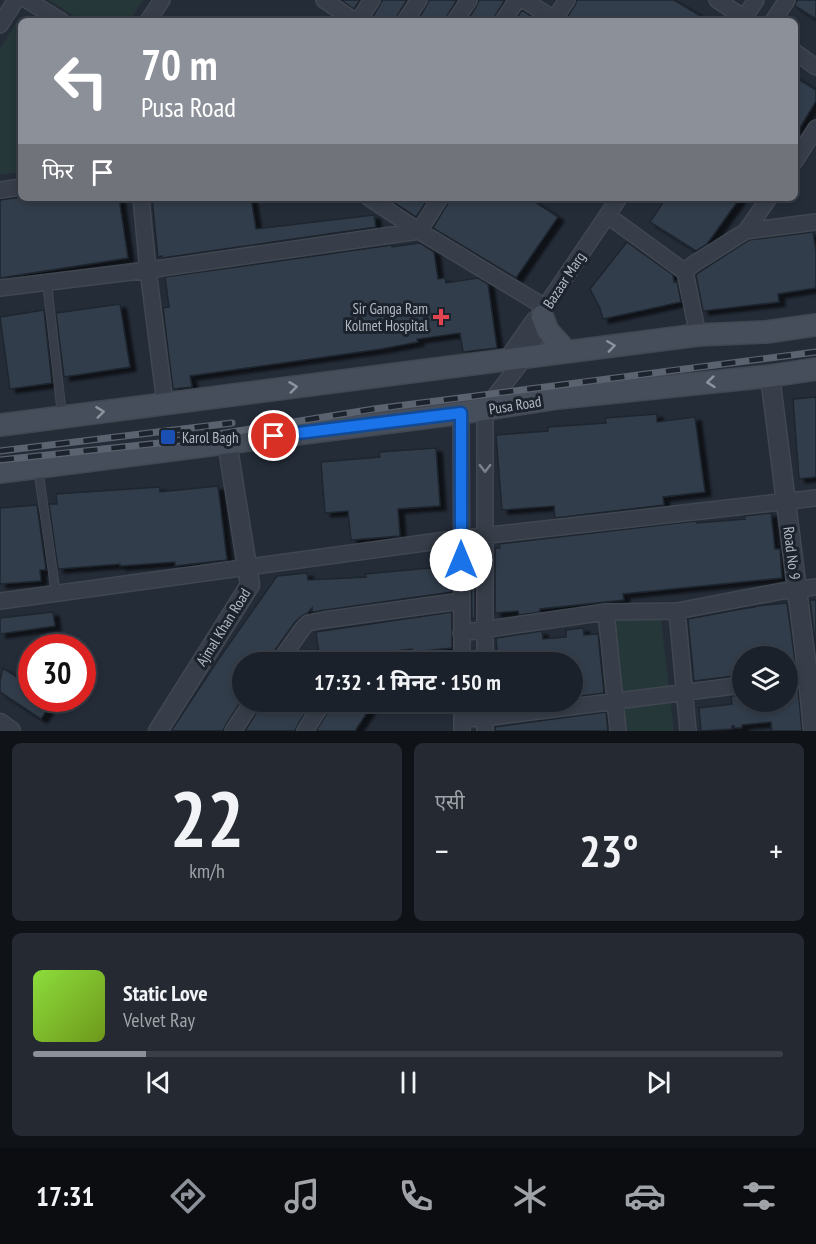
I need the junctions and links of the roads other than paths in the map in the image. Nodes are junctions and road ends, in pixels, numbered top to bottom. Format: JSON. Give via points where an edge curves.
{"nodes":[{"id":1,"x":16,"y":0,"type":"edge"},
{"id":2,"x":27,"y":0,"type":"edge"},
{"id":3,"x":162,"y":0,"type":"edge"},
{"id":4,"x":324,"y":0,"type":"edge"},
{"id":5,"x":372,"y":0,"type":"edge"},
{"id":6,"x":419,"y":0,"type":"edge"},
{"id":7,"x":469,"y":0,"type":"edge"},
{"id":8,"x":517,"y":0,"type":"edge"},
{"id":9,"x":524,"y":0,"type":"edge"},
{"id":10,"x":567,"y":0,"type":"edge"},
{"id":11,"x":717,"y":0,"type":"edge"},
{"id":12,"x":756,"y":0,"type":"edge"},
{"id":13,"x":787,"y":0,"type":"edge"},
{"id":14,"x":56,"y":18,"type":"edge"},
{"id":15,"x":150,"y":18,"type":"edge"},
{"id":16,"x":351,"y":18,"type":"edge"},
{"id":17,"x":358,"y":18,"type":"edge"},
{"id":18,"x":407,"y":18,"type":"edge"},
{"id":19,"x":457,"y":18,"type":"edge"},
{"id":20,"x":505,"y":18,"type":"edge"},
{"id":21,"x":551,"y":18,"type":"edge"},
{"id":22,"x":555,"y":18,"type":"edge"},
{"id":23,"x":742,"y":18,"type":"edge"},
{"id":24,"x":746,"y":18,"type":"edge"},
{"id":25,"x":775,"y":18,"type":"edge"},
{"id":26,"x":0,"y":25,"type":"edge"},
{"id":27,"x":798,"y":54,"type":"edge"},
{"id":28,"x":816,"y":67,"type":"edge"},
{"id":29,"x":816,"y":128,"type":"edge"},
{"id":30,"x":798,"y":156,"type":"edge"},
{"id":31,"x":18,"y":187,"type":"edge"},
{"id":32,"x":0,"y":190,"type":"edge"},
{"id":33,"x":141,"y":201,"type":"edge"},
{"id":34,"x":376,"y":201,"type":"edge"},
{"id":35,"x":438,"y":201,"type":"edge"},
{"id":36,"x":617,"y":201,"type":"edge"},
{"id":37,"x":767,"y":201,"type":"edge"},
{"id":38,"x":608,"y":214,"type":"junction"},
{"id":39,"x":816,"y":222,"type":"edge"},
{"id":40,"x":419,"y":231,"type":"junction"},
{"id":41,"x":746,"y":231,"type":"junction"},
{"id":42,"x":148,"y":270,"type":"junction"},
{"id":43,"x":685,"y":272,"type":"junction"},
{"id":44,"x":47,"y":283,"type":"junction"},
{"id":45,"x":0,"y":288,"type":"edge"},
{"id":46,"x":543,"y":311,"type":"junction"},
{"id":47,"x":816,"y":325,"type":"edge"},
{"id":48,"x":698,"y":334,"type":"junction"},
{"id":49,"x":567,"y":352,"type":"junction"},
{"id":50,"x":517,"y":357,"type":"junction"},
{"id":51,"x":816,"y":369,"type":"edge"},
{"id":52,"x":770,"y":376,"type":"junction"},
{"id":53,"x":165,"y":403,"type":"junction"},
{"id":54,"x":485,"y":409,"type":"junction"},
{"id":55,"x":461,"y":413,"type":"junction"},
{"id":56,"x":62,"y":417,"type":"junction"},
{"id":57,"x":0,"y":425,"type":"edge"},
{"id":58,"x":227,"y":442,"type":"junction"},
{"id":59,"x":38,"y":466,"type":"junction"},
{"id":60,"x":0,"y":472,"type":"edge"},
{"id":61,"x":816,"y":498,"type":"edge"},
{"id":62,"x":785,"y":502,"type":"junction"},
{"id":63,"x":485,"y":536,"type":"junction"},
{"id":64,"x":461,"y":539,"type":"junction"},
{"id":65,"x":247,"y":568,"type":"junction"},
{"id":66,"x":816,"y":587,"type":"edge"},
{"id":67,"x":796,"y":589,"type":"junction"},
{"id":68,"x":56,"y":594,"type":"junction"},
{"id":69,"x":0,"y":601,"type":"edge"},
{"id":70,"x":461,"y":601,"type":"junction"},
{"id":71,"x":676,"y":611,"type":"junction"},
{"id":72,"x":606,"y":612,"type":"junction"},
{"id":73,"x":485,"y":629,"type":"junction"},
{"id":74,"x":461,"y":633,"type":"junction"},
{"id":75,"x":286,"y":652,"type":"edge"},
{"id":76,"x":462,"y":652,"type":"edge"},
{"id":77,"x":485,"y":652,"type":"edge"},
{"id":78,"x":812,"y":676,"type":"edge"},
{"id":79,"x":732,"y":686,"type":"edge"},
{"id":80,"x":684,"y":693,"type":"junction"},
{"id":81,"x":615,"y":701,"type":"junction"},
{"id":82,"x":245,"y":712,"type":"edge"},
{"id":83,"x":317,"y":712,"type":"edge"},
{"id":84,"x":0,"y":723,"type":"edge"},
{"id":85,"x":462,"y":725,"type":"edge"},
{"id":86,"x":485,"y":725,"type":"edge"},
{"id":87,"x":11,"y":731,"type":"edge"},
{"id":88,"x":158,"y":731,"type":"edge"},
{"id":89,"x":233,"y":731,"type":"edge"},
{"id":90,"x":305,"y":731,"type":"edge"},
{"id":91,"x":618,"y":731,"type":"edge"},
{"id":92,"x":688,"y":731,"type":"edge"},
{"id":93,"x":813,"y":731,"type":"edge"}],
"edges":[{"from":1,"to":26,"type":"street"},
{"from":2,"to":14,"type":"street"},
{"from":3,"to":15,"type":"street"},
{"from":4,"to":16,"type":"street"},
{"from":5,"to":17,"type":"street"},
{"from":6,"to":18,"type":"street"},
{"from":7,"to":19,"type":"street"},
{"from":8,"to":20,"type":"street"},
{"from":9,"to":21,"type":"street"},
{"from":10,"to":22,"type":"street"},
{"from":11,"to":23,"type":"street"},
{"from":12,"to":24,"type":"street"},
{"from":13,"to":25,"type":"street"},
{"from":27,"to":28,"type":"street"},
{"from":29,"to":30,"type":"street"},
{"from":31,"to":32,"type":"street"},
{"from":33,"to":42,"type":"street"},
{"from":34,"to":40,"type":"street"},
{"from":35,"to":40,"type":"street"},
{"from":36,"to":38,"type":"street","name":"Bazaar Marg"},
{"from":37,"to":41,"type":"street"},
{"from":38,"to":43,"type":"street"},
{"from":38,"to":46,"type":"street","name":"Bazaar Marg"},
{"from":39,"to":41,"type":"street"},
{"from":40,"to":42,"type":"street"},
{"from":40,"to":46,"type":"street"},
{"from":41,"to":43,"type":"street"},
{"from":42,"to":44,"type":"street"},
{"from":42,"to":53,"type":"street"},
{"from":43,"to":48,"type":"street"},
{"from":44,"to":45,"type":"street"},
{"from":44,"to":56,"type":"lane"},
{"from":46,"to":49,"type":"main road","via":[[548,331]]},
{"from":46,"to":50,"type":"street","name":"Bazaar Marg","via":[[534,320]]},
{"from":47,"to":48,"type":"main road","via":[[766,332]]},
{"from":49,"to":48,"type":"main road","one_way":true},
{"from":49,"to":50,"type":"main road"},
{"from":53,"to":50,"type":"main road","one_way":true},
{"from":50,"to":54,"type":"street","name":"Bazaar Marg"},
{"from":51,"to":52,"type":"main road","name":"Pusa Road"},
{"from":52,"to":54,"type":"main road","name":"Pusa Road","one_way":true},
{"from":52,"to":62,"type":"street","name":"Road No 9"},
{"from":56,"to":53,"type":"main road","one_way":true},
{"from":54,"to":55,"type":"main road","name":"Pusa Road"},
{"from":54,"to":63,"type":"street","one_way":true},
{"from":55,"to":58,"type":"main road","name":"Pusa Road"},
{"from":55,"to":64,"type":"street"},
{"from":56,"to":57,"type":"main road"},
{"from":58,"to":59,"type":"main road","name":"Pusa Road"},
{"from":58,"to":65,"type":"street","name":"Ajmal Khan Road"},
{"from":59,"to":60,"type":"main road","name":"Pusa Road"},
{"from":59,"to":68,"type":"lane"},
{"from":61,"to":62,"type":"street"},
{"from":62,"to":63,"type":"street"},
{"from":62,"to":67,"type":"street","name":"Road No 9"},
{"from":63,"to":64,"type":"street"},
{"from":63,"to":73,"type":"street"},
{"from":64,"to":65,"type":"street"},
{"from":64,"to":70,"type":"street"},
{"from":65,"to":68,"type":"street"},
{"from":65,"to":88,"type":"street","name":"Ajmal Khan Road","via":[[250,585]]},
{"from":66,"to":67,"type":"street"},
{"from":67,"to":71,"type":"street"},
{"from":67,"to":78,"type":"street","name":"Road No 9"},
{"from":68,"to":69,"type":"street"},
{"from":70,"to":74,"type":"street"},
{"from":70,"to":75,"type":"street","via":[[308,623]]},
{"from":71,"to":72,"type":"street"},
{"from":71,"to":80,"type":"street"},
{"from":72,"to":73,"type":"street"},
{"from":72,"to":81,"type":"street"},
{"from":73,"to":74,"type":"street"},
{"from":73,"to":77,"type":"street"},
{"from":74,"to":76,"type":"street"},
{"from":78,"to":93,"type":"street","name":"Road No 9"},
{"from":79,"to":80,"type":"street"},
{"from":80,"to":81,"type":"street"},
{"from":80,"to":92,"type":"street"},
{"from":81,"to":86,"type":"street"},
{"from":81,"to":91,"type":"street"},
{"from":82,"to":89,"type":"street"},
{"from":83,"to":90,"type":"street"},
{"from":84,"to":87,"type":"street"},
{"from":85,"to":86,"type":"street"}]}
